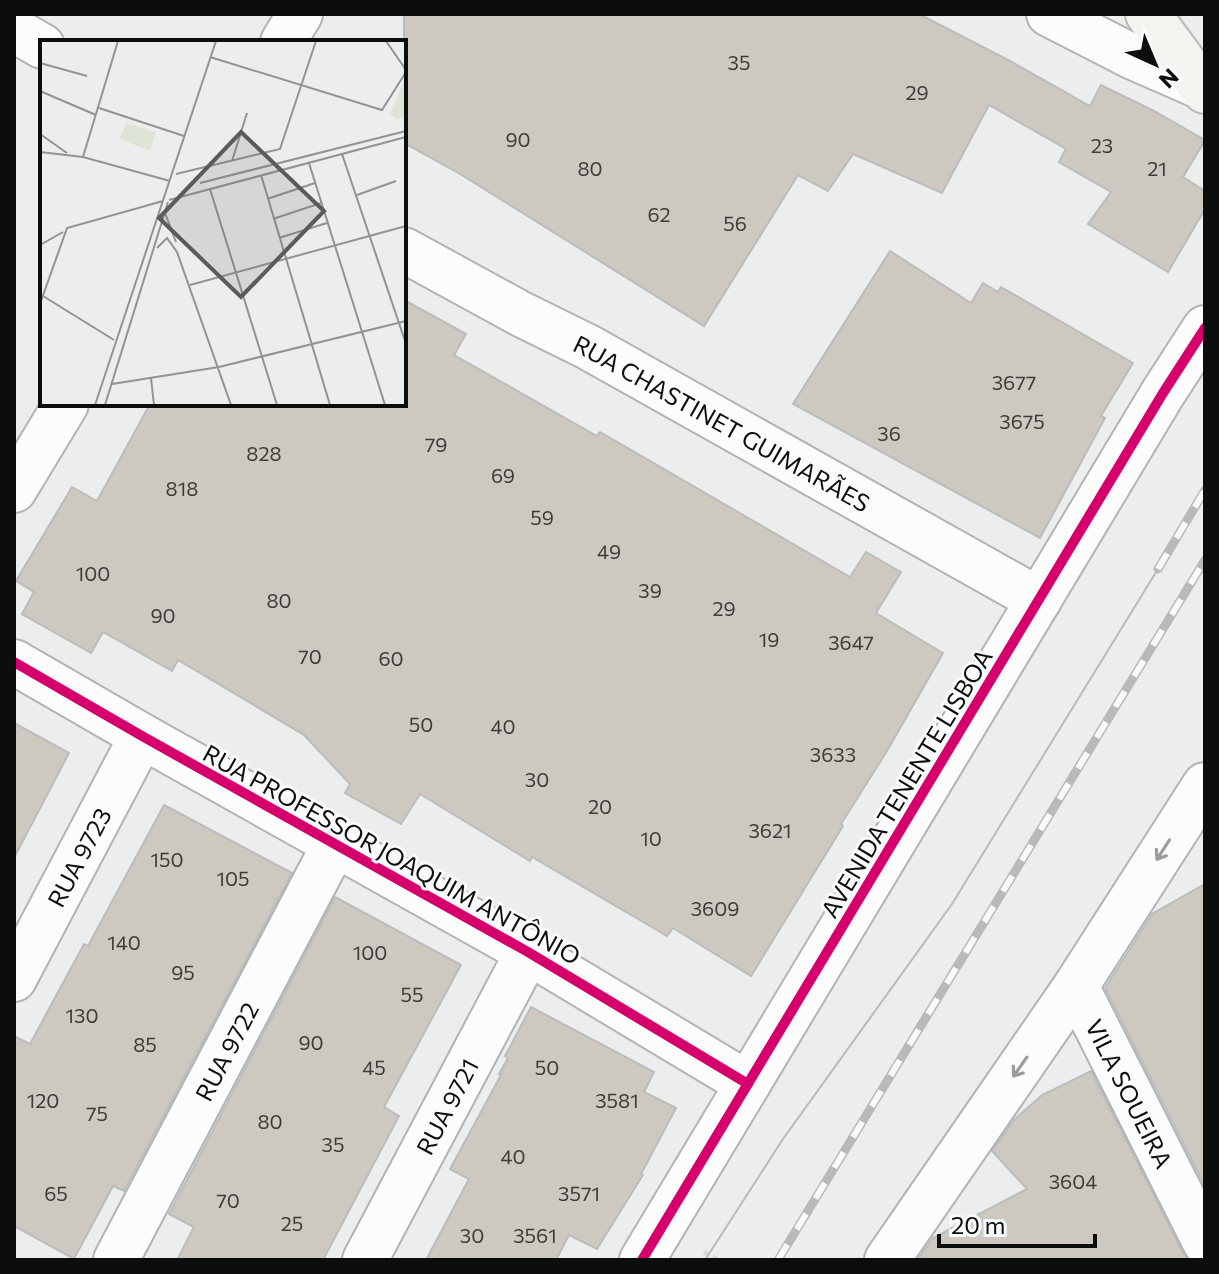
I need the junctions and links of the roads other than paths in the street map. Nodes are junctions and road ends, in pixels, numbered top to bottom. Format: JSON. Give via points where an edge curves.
{"nodes":[{"id":1,"x":300,"y":14,"type":"edge"},
{"id":2,"x":1049,"y":14,"type":"edge"},
{"id":3,"x":1148,"y":14,"type":"edge"},
{"id":4,"x":14,"y":30,"type":"edge"},
{"id":5,"x":284,"y":40,"type":"edge"},
{"id":6,"x":40,"y":45,"type":"edge"},
{"id":7,"x":1204,"y":89,"type":"edge"},
{"id":8,"x":406,"y":251,"type":"edge"},
{"id":9,"x":1205,"y":328,"type":"edge"},
{"id":10,"x":65,"y":406,"type":"edge"},
{"id":11,"x":14,"y":490,"type":"edge"},
{"id":12,"x":1039,"y":600,"type":"junction"},
{"id":13,"x":14,"y":662,"type":"edge"},
{"id":14,"x":142,"y":736,"type":"junction"},
{"id":15,"x":1205,"y":785,"type":"edge"},
{"id":16,"x":335,"y":844,"type":"junction"},
{"id":17,"x":528,"y":952,"type":"junction"},
{"id":18,"x":14,"y":979,"type":"edge"},
{"id":19,"x":1076,"y":986,"type":"junction"},
{"id":20,"x":748,"y":1084,"type":"junction"},
{"id":21,"x":1205,"y":1242,"type":"edge"},
{"id":22,"x":116,"y":1260,"type":"edge"},
{"id":23,"x":365,"y":1260,"type":"edge"},
{"id":24,"x":642,"y":1260,"type":"edge"},
{"id":25,"x":887,"y":1260,"type":"edge"}],
"edges":[{"from":1,"to":5,"type":"street"},
{"from":2,"to":7,"type":"street"},
{"from":3,"to":7,"type":"main road"},
{"from":4,"to":6,"type":"street"},
{"from":8,"to":12,"type":"street","name":"RUA CHASTINET GUIMARÃES"},
{"from":9,"to":12,"type":"street","name":"AVENIDA TENENTE LISBOA"},
{"from":10,"to":11,"type":"street"},
{"from":12,"to":20,"type":"street","name":"AVENIDA TENENTE LISBOA"},
{"from":13,"to":14,"type":"street","name":"RUA PROFESSOR JOAQUIM ANTÔNIO"},
{"from":14,"to":16,"type":"street","name":"RUA PROFESSOR JOAQUIM ANTÔNIO"},
{"from":14,"to":18,"type":"street","name":"RUA 9723"},
{"from":15,"to":19,"type":"street","one_way":true},
{"from":16,"to":17,"type":"street","name":"RUA PROFESSOR JOAQUIM ANTÔNIO"},
{"from":16,"to":22,"type":"street","name":"RUA 9722"},
{"from":17,"to":20,"type":"street","name":"RUA PROFESSOR JOAQUIM ANTÔNIO"},
{"from":17,"to":23,"type":"street","name":"RUA 9721"},
{"from":19,"to":21,"type":"street","name":"VILA SOUEIRA"},
{"from":19,"to":25,"type":"street","one_way":true},
{"from":20,"to":24,"type":"street","name":"AVENIDA TENENTE LISBOA"}]}
